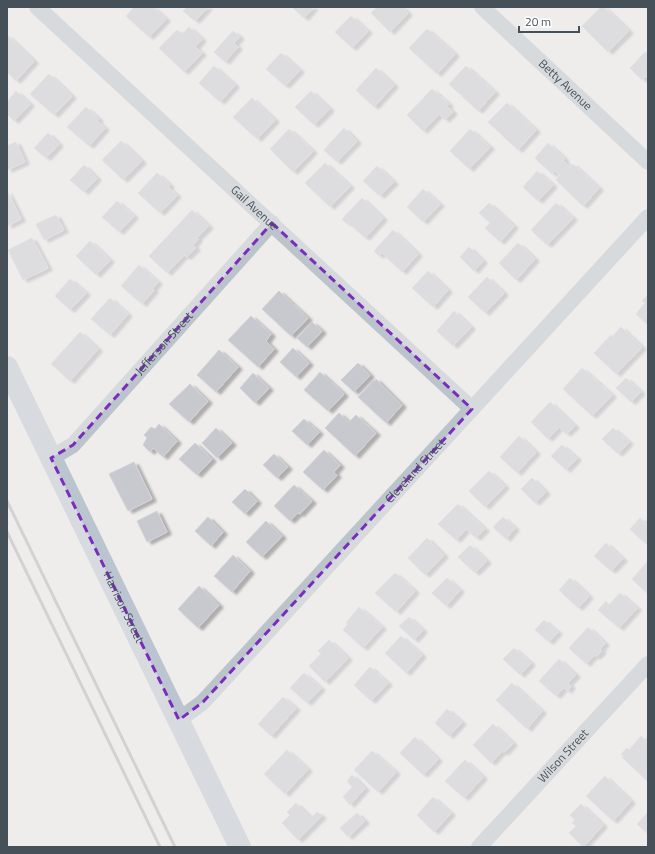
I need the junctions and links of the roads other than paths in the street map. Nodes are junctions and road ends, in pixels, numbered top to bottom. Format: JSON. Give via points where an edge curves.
{"nodes":[{"id":1,"x":37,"y":7,"type":"edge"},
{"id":2,"x":482,"y":7,"type":"edge"},
{"id":3,"x":648,"y":162,"type":"edge"},
{"id":4,"x":648,"y":217,"type":"edge"},
{"id":5,"x":272,"y":223,"type":"junction"},
{"id":6,"x":7,"y":367,"type":"edge"},
{"id":7,"x":472,"y":408,"type":"junction"},
{"id":8,"x":51,"y":458,"type":"junction"},
{"id":9,"x":648,"y":664,"type":"edge"},
{"id":10,"x":179,"y":720,"type":"junction"},
{"id":11,"x":240,"y":847,"type":"edge"},
{"id":12,"x":479,"y":847,"type":"edge"}],
"edges":[{"from":1,"to":5,"type":"street","name":"Gail Avenue"},
{"from":2,"to":3,"type":"street","name":"Betty Avenue"},
{"from":4,"to":7,"type":"street","name":"Cleveland Street"},
{"from":5,"to":7,"type":"street","name":"Gail Avenue"},
{"from":5,"to":8,"type":"street","name":"Jefferson Street","via":[[73,444]]},
{"from":6,"to":8,"type":"main road","name":"Harrison Street"},
{"from":7,"to":10,"type":"street","name":"Cleveland Street","via":[[203,702]]},
{"from":8,"to":10,"type":"main road","name":"Harrison Street"},
{"from":9,"to":12,"type":"street","name":"Wilson Street"},
{"from":10,"to":11,"type":"main road","name":"Harrison Street"}]}
